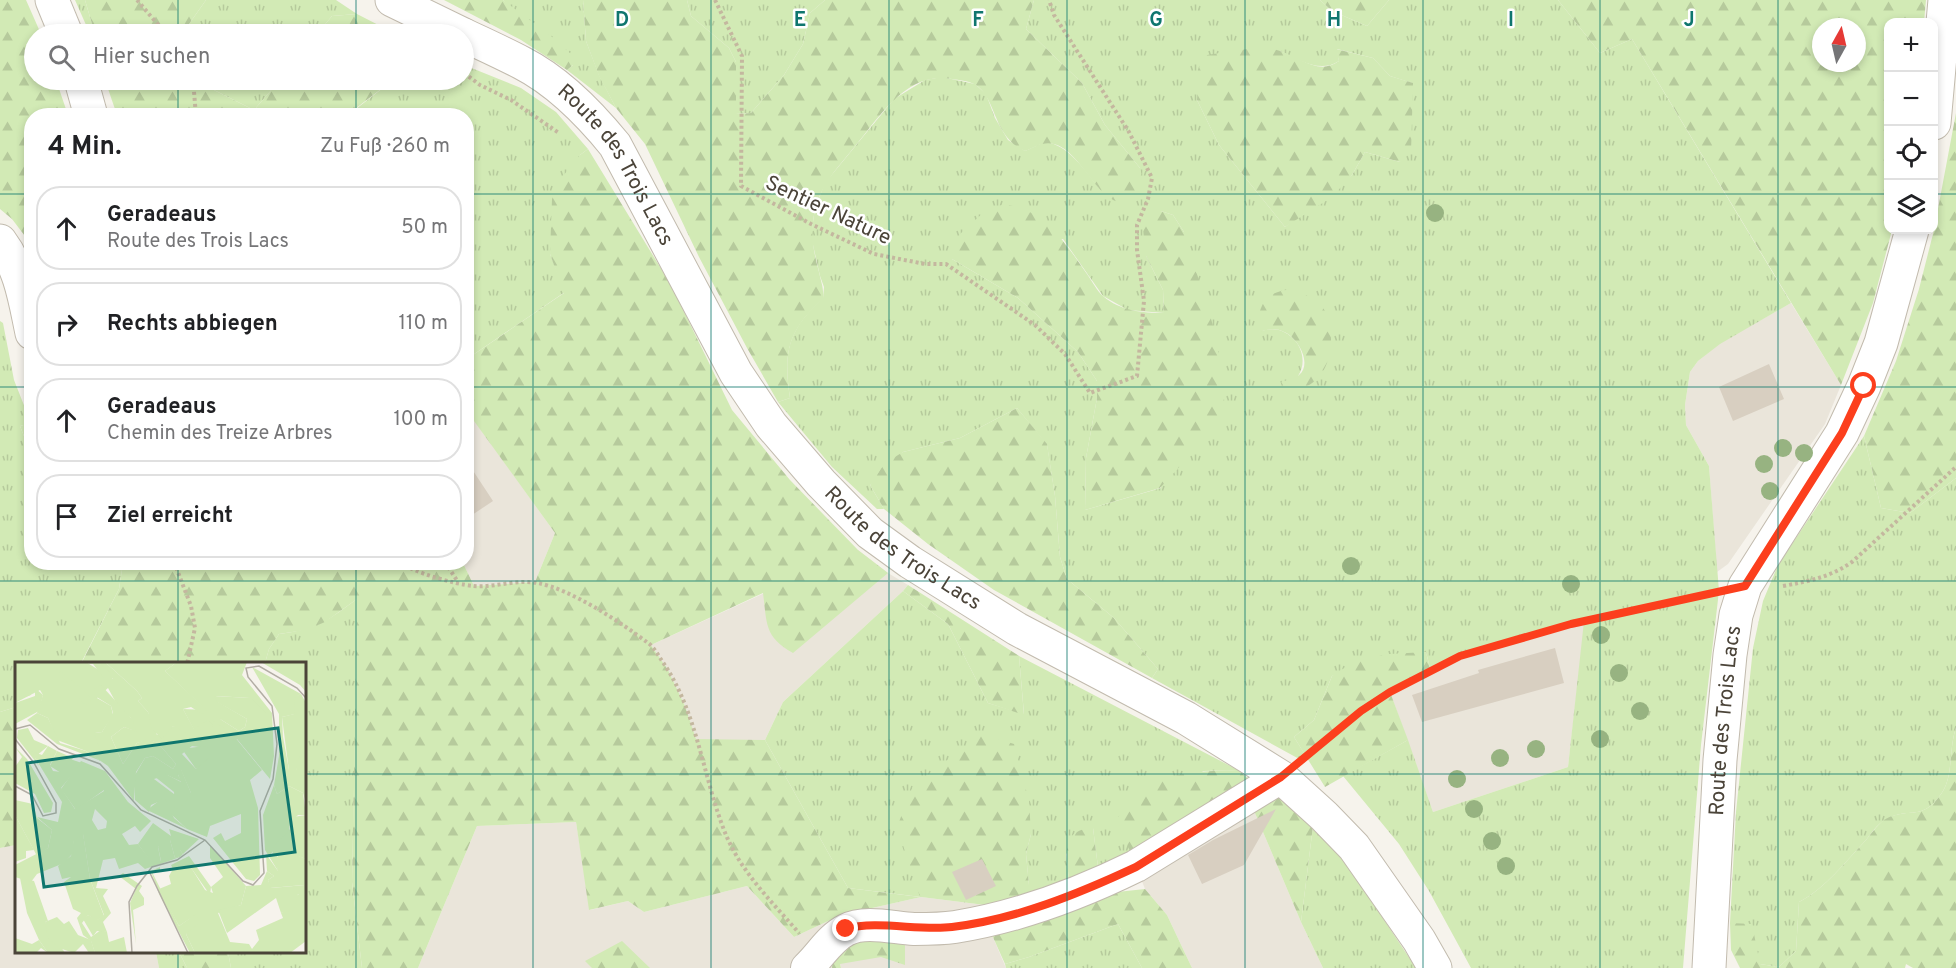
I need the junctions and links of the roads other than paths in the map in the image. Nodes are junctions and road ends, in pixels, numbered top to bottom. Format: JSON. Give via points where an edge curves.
{"nodes":[{"id":1,"x":52,"y":0,"type":"edge"},
{"id":2,"x":392,"y":0,"type":"edge"},
{"id":3,"x":1946,"y":0,"type":"edge"},
{"id":4,"x":62,"y":24,"type":"edge"},
{"id":5,"x":441,"y":24,"type":"edge"},
{"id":6,"x":474,"y":40,"type":"edge"},
{"id":7,"x":1938,"y":82,"type":"edge"},
{"id":8,"x":84,"y":90,"type":"edge"},
{"id":9,"x":89,"y":108,"type":"edge"},
{"id":10,"x":1911,"y":234,"type":"edge"},
{"id":11,"x":0,"y":242,"type":"edge"},
{"id":12,"x":24,"y":296,"type":"edge"},
{"id":13,"x":1281,"y":777,"type":"junction"},
{"id":14,"x":816,"y":964,"type":"edge"},
{"id":15,"x":1435,"y":968,"type":"edge"},
{"id":16,"x":1709,"y":968,"type":"edge"}],
"edges":[{"from":1,"to":4,"type":"street"},
{"from":2,"to":5,"type":"street","name":"Route des Trois Lacs"},
{"from":3,"to":7,"type":"street"},
{"from":6,"to":13,"type":"street","name":"Route des Trois Lacs","via":[[524,63],[563,90],[615,145],[736,373],[771,425],[870,533],[1017,629],[1186,718]]},
{"from":8,"to":9,"type":"street"},
{"from":10,"to":16,"type":"street","name":"Route des Trois Lacs","via":[[1881,343],[1860,395],[1842,433],[1745,586],[1736,615],[1720,760]]},
{"from":11,"to":12,"type":"street"},
{"from":13,"to":14,"type":"street","via":[[1112,879],[993,920],[953,927],[860,925],[846,929],[833,939]]},
{"from":13,"to":15,"type":"street","name":"Route des Trois Lacs","via":[[1354,847]]}]}
